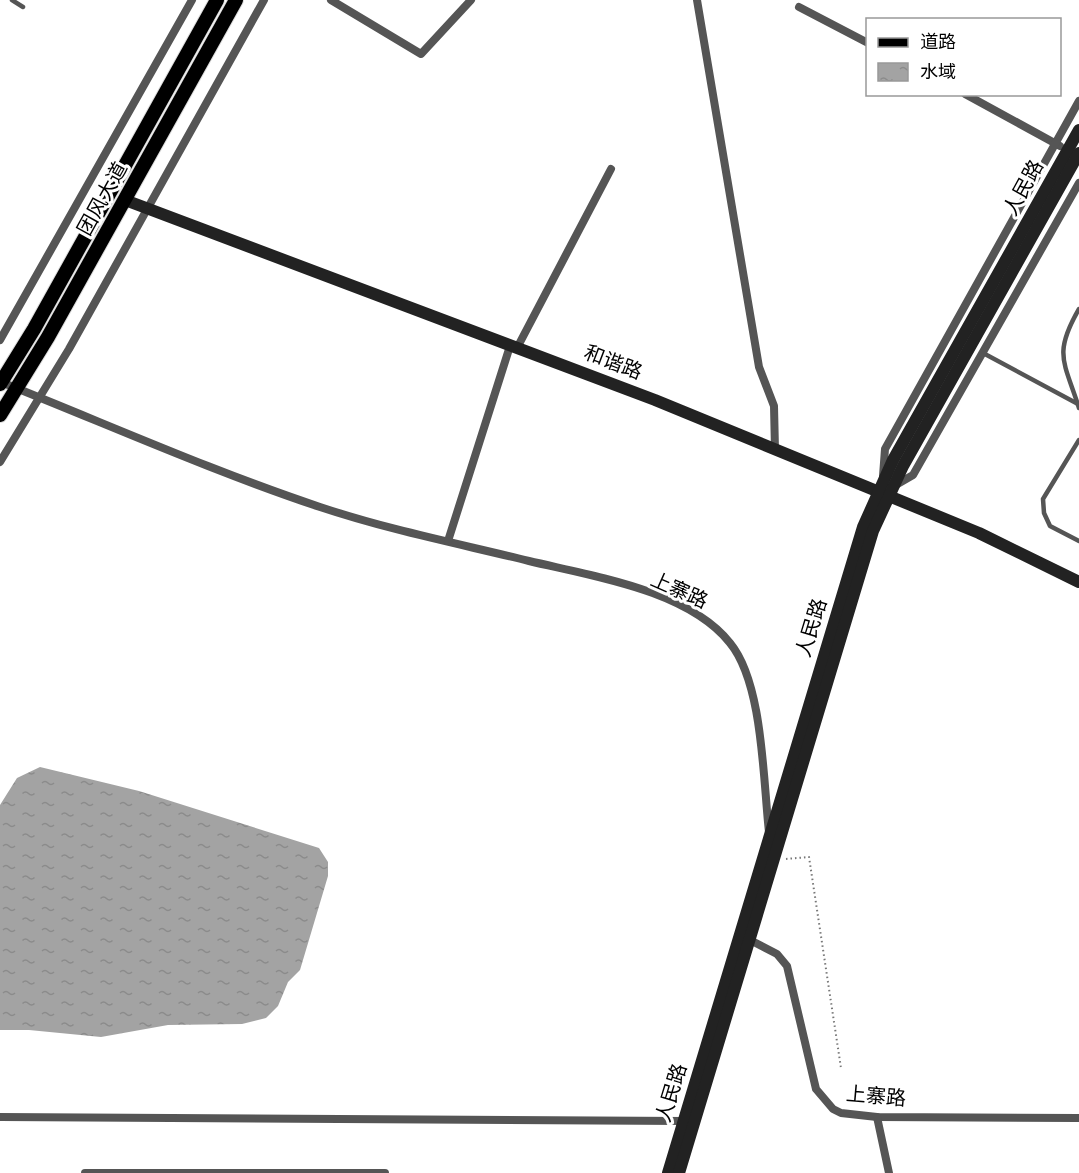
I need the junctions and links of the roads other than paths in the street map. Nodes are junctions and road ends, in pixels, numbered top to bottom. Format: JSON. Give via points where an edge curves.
{"nodes":[{"id":1,"x":12,"y":0,"type":"edge"},
{"id":2,"x":192,"y":0,"type":"edge"},
{"id":3,"x":217,"y":0,"type":"edge"},
{"id":4,"x":236,"y":0,"type":"edge"},
{"id":5,"x":264,"y":0,"type":"edge"},
{"id":6,"x":332,"y":0,"type":"edge"},
{"id":7,"x":471,"y":0,"type":"edge"},
{"id":8,"x":697,"y":0,"type":"edge"},
{"id":9,"x":23,"y":7,"type":"dead end"},
{"id":10,"x":799,"y":7,"type":"dead end"},
{"id":11,"x":866,"y":42,"type":"edge"},
{"id":12,"x":969,"y":96,"type":"edge"},
{"id":13,"x":1079,"y":102,"type":"edge"},
{"id":14,"x":1079,"y":130,"type":"edge"},
{"id":15,"x":1056,"y":143,"type":"junction"},
{"id":16,"x":1076,"y":153,"type":"edge"},
{"id":17,"x":611,"y":169,"type":"dead end"},
{"id":18,"x":1079,"y":183,"type":"edge"},
{"id":19,"x":125,"y":200,"type":"junction"},
{"id":20,"x":148,"y":208,"type":"junction"},
{"id":21,"x":1079,"y":309,"type":"edge"},
{"id":22,"x":0,"y":340,"type":"edge"},
{"id":23,"x":514,"y":347,"type":"junction"},
{"id":24,"x":983,"y":353,"type":"junction"},
{"id":25,"x":0,"y":382,"type":"edge"},
{"id":26,"x":16,"y":388,"type":"junction"},
{"id":27,"x":39,"y":397,"type":"junction"},
{"id":28,"x":1078,"y":406,"type":"edge"},
{"id":29,"x":0,"y":415,"type":"edge"},
{"id":30,"x":1079,"y":440,"type":"edge"},
{"id":31,"x":775,"y":450,"type":"junction"},
{"id":32,"x":0,"y":462,"type":"edge"},
{"id":33,"x":886,"y":490,"type":"junction"},
{"id":34,"x":448,"y":541,"type":"junction"},
{"id":35,"x":1079,"y":541,"type":"edge"},
{"id":36,"x":1079,"y":582,"type":"edge"},
{"id":37,"x":770,"y":836,"type":"junction"},
{"id":38,"x":750,"y":940,"type":"junction"},
{"id":39,"x":0,"y":1117,"type":"edge"},
{"id":40,"x":877,"y":1117,"type":"junction"},
{"id":41,"x":1079,"y":1118,"type":"edge"},
{"id":42,"x":684,"y":1121,"type":"junction"},
{"id":43,"x":85,"y":1173,"type":"edge"},
{"id":44,"x":386,"y":1173,"type":"edge"},
{"id":45,"x":668,"y":1173,"type":"edge"},
{"id":46,"x":680,"y":1173,"type":"edge"},
{"id":47,"x":889,"y":1173,"type":"edge"}],
"edges":[{"from":1,"to":9,"type":"lane"},
{"from":2,"to":22,"type":"street"},
{"from":3,"to":25,"type":"main road","name":"团风大道","via":[[34,329]]},
{"from":4,"to":19,"type":"main road","name":"团风大道"},
{"from":5,"to":20,"type":"street"},
{"from":6,"to":7,"type":"street","via":[[421,54]]},
{"from":8,"to":31,"type":"street","via":[[759,367],[774,406]]},
{"from":10,"to":11,"type":"street"},
{"from":12,"to":15,"type":"street"},
{"from":13,"to":15,"type":"street"},
{"from":14,"to":16,"type":"street","name":"人民路"},
{"from":15,"to":16,"type":"street"},
{"from":15,"to":33,"type":"street","via":[[885,449]]},
{"from":16,"to":33,"type":"street","name":"人民路"},
{"from":17,"to":23,"type":"street"},
{"from":18,"to":24,"type":"street"},
{"from":19,"to":20,"type":"street","name":"和谐路"},
{"from":19,"to":26,"type":"main road","name":"团风大道"},
{"from":20,"to":23,"type":"street","name":"和谐路"},
{"from":20,"to":27,"type":"street"},
{"from":21,"to":28,"type":"lane","via":[[1066,332],[1062,352]]},
{"from":23,"to":31,"type":"street","name":"和谐路"},
{"from":23,"to":34,"type":"street"},
{"from":24,"to":28,"type":"lane"},
{"from":24,"to":33,"type":"street","via":[[913,475]]},
{"from":25,"to":26,"type":"street","name":"上寨路"},
{"from":26,"to":27,"type":"street","name":"上寨路"},
{"from":26,"to":29,"type":"main road","name":"团风大道"},
{"from":27,"to":32,"type":"street"},
{"from":27,"to":34,"type":"street","name":"上寨路","via":[[318,507]]},
{"from":30,"to":35,"type":"lane","via":[[1043,499],[1050,526]]},
{"from":31,"to":33,"type":"street","name":"和谐路"},
{"from":33,"to":36,"type":"street","name":"和谐路"},
{"from":33,"to":37,"type":"street","name":"人民路","via":[[863,527]]},
{"from":33,"to":38,"type":"street","name":"人民路"},
{"from":34,"to":37,"type":"street","name":"上寨路","via":[[614,582],[690,610],[722,634],[744,663],[752,686]]},
{"from":37,"to":42,"type":"street","name":"人民路"},
{"from":38,"to":40,"type":"street","name":"上寨路","via":[[777,954],[787,966],[821,1098],[841,1113]]},
{"from":38,"to":46,"type":"street","name":"人民路"},
{"from":39,"to":42,"type":"street"},
{"from":40,"to":41,"type":"street","name":"上寨路"},
{"from":40,"to":47,"type":"street"},
{"from":42,"to":45,"type":"street","name":"人民路"},
{"from":43,"to":44,"type":"street"}]}
